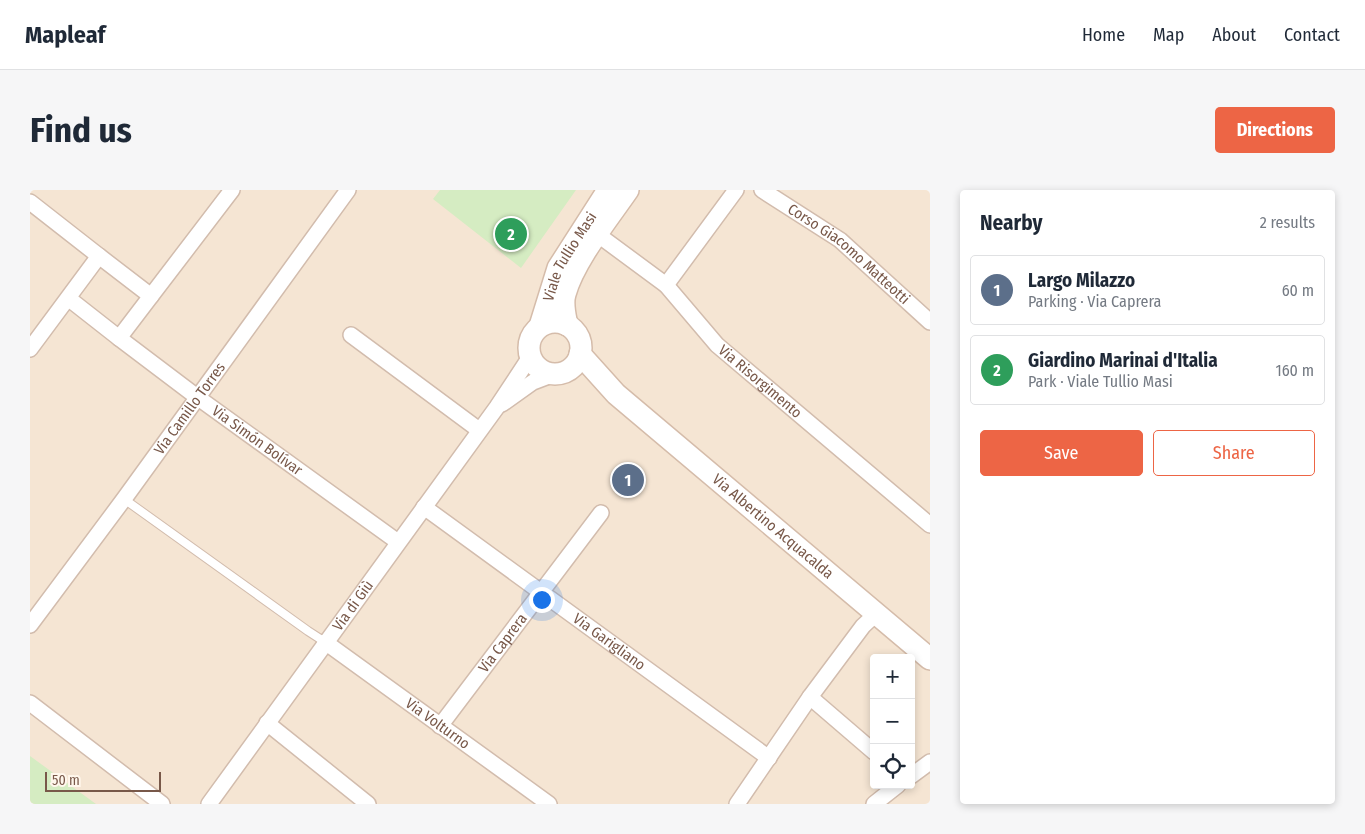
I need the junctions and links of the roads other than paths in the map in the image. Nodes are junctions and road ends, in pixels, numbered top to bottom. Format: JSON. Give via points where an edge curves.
{"nodes":[{"id":1,"x":232,"y":190,"type":"edge"},
{"id":2,"x":348,"y":190,"type":"edge"},
{"id":3,"x":608,"y":190,"type":"edge"},
{"id":4,"x":628,"y":190,"type":"edge"},
{"id":5,"x":736,"y":190,"type":"edge"},
{"id":6,"x":762,"y":190,"type":"edge"},
{"id":7,"x":30,"y":202,"type":"edge"},
{"id":8,"x":597,"y":234,"type":"junction"},
{"id":9,"x":100,"y":256,"type":"junction"},
{"id":10,"x":666,"y":284,"type":"junction"},
{"id":11,"x":151,"y":296,"type":"junction"},
{"id":12,"x":68,"y":298,"type":"junction"},
{"id":13,"x":930,"y":322,"type":"edge"},
{"id":14,"x":568,"y":325,"type":"junction"},
{"id":15,"x":540,"y":326,"type":"junction"},
{"id":16,"x":351,"y":335,"type":"dead end"},
{"id":17,"x":119,"y":338,"type":"junction"},
{"id":18,"x":30,"y":349,"type":"edge"},
{"id":19,"x":580,"y":354,"type":"junction"},
{"id":20,"x":530,"y":357,"type":"junction"},
{"id":21,"x":560,"y":373,"type":"junction"},
{"id":22,"x":616,"y":394,"type":"junction"},
{"id":23,"x":197,"y":397,"type":"junction"},
{"id":24,"x":497,"y":407,"type":"junction"},
{"id":25,"x":479,"y":430,"type":"junction"},
{"id":26,"x":124,"y":498,"type":"junction"},
{"id":27,"x":424,"y":507,"type":"junction"},
{"id":28,"x":601,"y":513,"type":"dead end"},
{"id":29,"x":930,"y":525,"type":"edge"},
{"id":30,"x":398,"y":542,"type":"junction"},
{"id":31,"x":542,"y":592,"type":"junction"},
{"id":32,"x":877,"y":613,"type":"junction"},
{"id":33,"x":30,"y":625,"type":"edge"},
{"id":34,"x":325,"y":642,"type":"junction"},
{"id":35,"x":930,"y":659,"type":"edge"},
{"id":36,"x":810,"y":697,"type":"junction"},
{"id":37,"x":30,"y":703,"type":"edge"},
{"id":38,"x":267,"y":724,"type":"junction"},
{"id":39,"x":440,"y":726,"type":"junction"},
{"id":40,"x":870,"y":749,"type":"edge"},
{"id":41,"x":769,"y":758,"type":"junction"},
{"id":42,"x":893,"y":789,"type":"edge"},
{"id":43,"x":162,"y":804,"type":"edge"},
{"id":44,"x":209,"y":804,"type":"edge"},
{"id":45,"x":368,"y":804,"type":"edge"},
{"id":46,"x":549,"y":804,"type":"edge"},
{"id":47,"x":737,"y":804,"type":"edge"},
{"id":48,"x":874,"y":804,"type":"edge"}],
"edges":[{"from":1,"to":11,"type":"street"},
{"from":2,"to":23,"type":"street","name":"Via Camillo Torres"},
{"from":3,"to":15,"type":"main road","name":"Viale Tullio Masi","via":[[558,268]]},
{"from":4,"to":8,"type":"main road","name":"Viale Tullio Masi"},
{"from":5,"to":10,"type":"street"},
{"from":6,"to":13,"type":"street","name":"Corso Giacomo Matteotti","via":[[840,240]]},
{"from":7,"to":9,"type":"street"},
{"from":8,"to":10,"type":"street","name":"Via Risorgimento"},
{"from":8,"to":14,"type":"main road","name":"Viale Tullio Masi","via":[[564,295]]},
{"from":9,"to":11,"type":"street"},
{"from":9,"to":12,"type":"street"},
{"from":10,"to":29,"type":"street","name":"Via Risorgimento","via":[[717,345]]},
{"from":11,"to":17,"type":"street"},
{"from":12,"to":17,"type":"street","name":"Via Simón Bolívar"},
{"from":12,"to":18,"type":"street"},
{"from":14,"to":15,"type":"main road","name":"Viale Tullio Masi","via":[[554,322]]},
{"from":14,"to":19,"type":"main road","name":"Viale Tullio Masi","via":[[579,337]]},
{"from":15,"to":20,"type":"main road","name":"Viale Tullio Masi","via":[[530,340]]},
{"from":16,"to":25,"type":"street"},
{"from":17,"to":23,"type":"street","name":"Via Simón Bolívar"},
{"from":19,"to":21,"type":"main road","via":[[573,367]]},
{"from":19,"to":22,"type":"main road","name":"Via Albertino Acquacalda"},
{"from":20,"to":21,"type":"main road","via":[[539,369]]},
{"from":20,"to":24,"type":"street","name":"Via di Giù"},
{"from":21,"to":22,"type":"main road","name":"Via Albertino Acquacalda"},
{"from":21,"to":24,"type":"street","name":"Via di Giù","via":[[533,382]]},
{"from":22,"to":32,"type":"main road","name":"Via Albertino Acquacalda"},
{"from":23,"to":26,"type":"street","name":"Via Camillo Torres"},
{"from":23,"to":30,"type":"street","name":"Via Simón Bolívar"},
{"from":24,"to":25,"type":"street","name":"Via di Giù"},
{"from":25,"to":27,"type":"street","name":"Via di Giù"},
{"from":26,"to":33,"type":"street","name":"Via Camillo Torres"},
{"from":26,"to":34,"type":"lane"},
{"from":27,"to":30,"type":"street","name":"Via di Giù"},
{"from":27,"to":31,"type":"street","name":"Via Garigliano"},
{"from":28,"to":31,"type":"street","name":"Via Caprera"},
{"from":30,"to":34,"type":"street","name":"Via di Giù"},
{"from":31,"to":39,"type":"street","name":"Via Caprera"},
{"from":31,"to":41,"type":"street","name":"Via Garigliano"},
{"from":32,"to":35,"type":"main road","name":"Via Albertino Acquacalda"},
{"from":32,"to":36,"type":"street","via":[[863,626]]},
{"from":34,"to":38,"type":"street","name":"Via di Giù"},
{"from":34,"to":39,"type":"street","name":"Via Volturno"},
{"from":36,"to":40,"type":"street"},
{"from":36,"to":41,"type":"street"},
{"from":37,"to":43,"type":"street"},
{"from":38,"to":44,"type":"street","name":"Via di Giù"},
{"from":38,"to":45,"type":"street"},
{"from":39,"to":46,"type":"street","name":"Via Volturno"},
{"from":41,"to":47,"type":"street"},
{"from":42,"to":48,"type":"street"}]}
